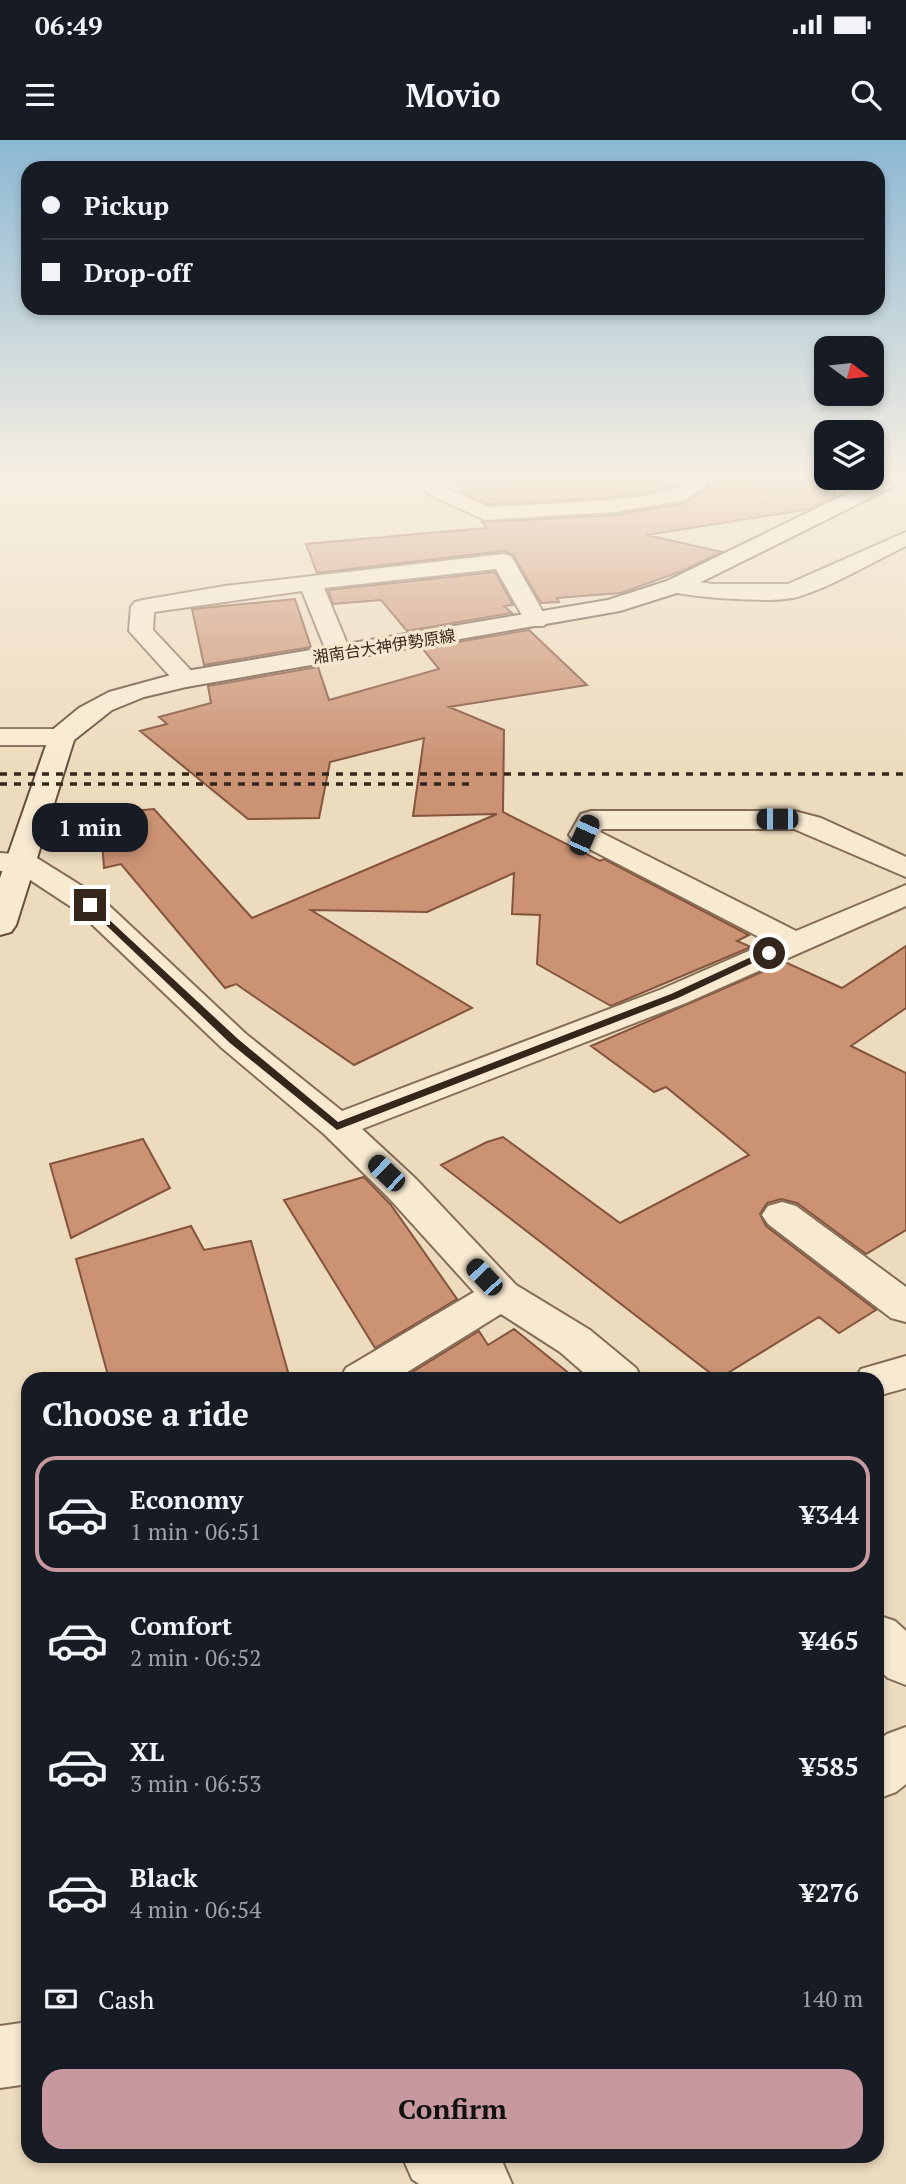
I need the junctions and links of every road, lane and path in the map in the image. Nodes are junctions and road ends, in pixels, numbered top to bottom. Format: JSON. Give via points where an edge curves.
{"nodes":[{"id":1,"x":386,"y":574,"type":"edge"},
{"id":2,"x":510,"y":574,"type":"edge"},
{"id":3,"x":699,"y":574,"type":"edge"},
{"id":4,"x":829,"y":574,"type":"edge"},
{"id":5,"x":310,"y":583,"type":"junction"},
{"id":6,"x":675,"y":586,"type":"junction"},
{"id":7,"x":536,"y":621,"type":"junction"},
{"id":8,"x":339,"y":653,"type":"junction"},
{"id":9,"x":186,"y":678,"type":"junction"},
{"id":10,"x":0,"y":737,"type":"edge"},
{"id":11,"x":61,"y":737,"type":"junction"},
{"id":12,"x":11,"y":861,"type":"edge"},
{"id":13,"x":906,"y":868,"type":"edge"},
{"id":14,"x":906,"y":894,"type":"edge"},
{"id":15,"x":0,"y":925,"type":"edge"},
{"id":16,"x":793,"y":942,"type":"junction"},
{"id":17,"x":337,"y":1126,"type":"junction"},
{"id":18,"x":782,"y":1215,"type":"dead end"},
{"id":19,"x":501,"y":1295,"type":"junction"},
{"id":20,"x":906,"y":1308,"type":"edge"},
{"id":21,"x":374,"y":1372,"type":"edge"},
{"id":22,"x":613,"y":1372,"type":"edge"},
{"id":23,"x":906,"y":1372,"type":"edge"},
{"id":24,"x":884,"y":1378,"type":"edge"},
{"id":25,"x":884,"y":1643,"type":"edge"},
{"id":26,"x":906,"y":1663,"type":"edge"},
{"id":27,"x":906,"y":1751,"type":"edge"},
{"id":28,"x":884,"y":1769,"type":"edge"},
{"id":29,"x":21,"y":2054,"type":"edge"},
{"id":30,"x":0,"y":2057,"type":"edge"},
{"id":31,"x":446,"y":2163,"type":"edge"},
{"id":32,"x":478,"y":2184,"type":"edge"}],
"edges":[{"from":1,"to":5,"type":"street"},
{"from":2,"to":7,"type":"street"},
{"from":3,"to":6,"type":"street","name":"湘南台大神伊勢原線"},
{"from":4,"to":6,"type":"street","via":[[792,592]]},
{"from":5,"to":8,"type":"street"},
{"from":5,"to":9,"type":"street","via":[[143,607],[141,631]]},
{"from":6,"to":7,"type":"street","name":"湘南台大神伊勢原線","via":[[612,606]]},
{"from":7,"to":8,"type":"street","name":"湘南台大神伊勢原線"},
{"from":8,"to":9,"type":"street","name":"湘南台大神伊勢原線"},
{"from":9,"to":11,"type":"street","name":"湘南台大神伊勢原線","via":[[109,700],[76,720]]},
{"from":10,"to":11,"type":"street"},
{"from":11,"to":12,"type":"street"},
{"from":12,"to":15,"type":"street"},
{"from":12,"to":17,"type":"street","via":[[90,905],[234,1041]]},
{"from":13,"to":16,"type":"street","via":[[794,820],[591,820],[584,835]]},
{"from":14,"to":16,"type":"street"},
{"from":16,"to":17,"type":"street","via":[[674,996]]},
{"from":17,"to":19,"type":"street"},
{"from":18,"to":20,"type":"street"},
{"from":19,"to":21,"type":"street"},
{"from":19,"to":22,"type":"street","via":[[575,1341]]},
{"from":23,"to":24,"type":"street"},
{"from":25,"to":26,"type":"street"},
{"from":27,"to":28,"type":"street"},
{"from":29,"to":30,"type":"street"},
{"from":31,"to":32,"type":"street"}]}
